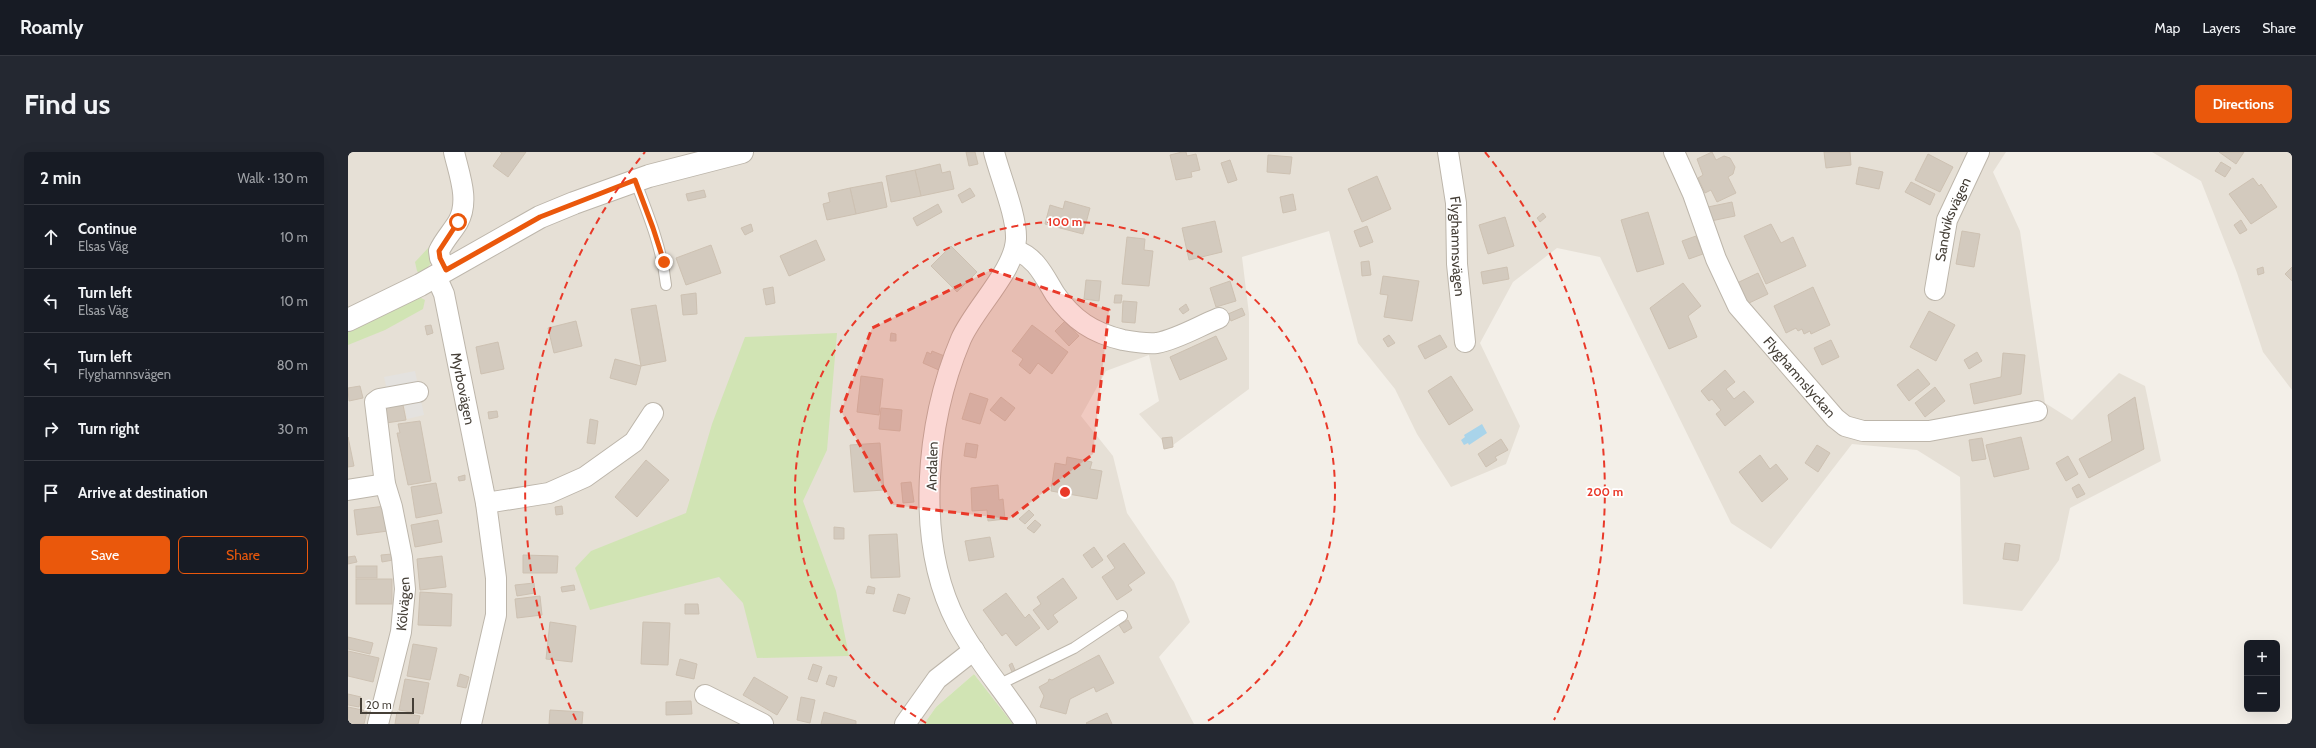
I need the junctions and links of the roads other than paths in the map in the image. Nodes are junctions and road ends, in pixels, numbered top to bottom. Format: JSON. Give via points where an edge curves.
{"nodes":[{"id":1,"x":454,"y":152,"type":"edge"},
{"id":2,"x":742,"y":152,"type":"edge"},
{"id":3,"x":994,"y":152,"type":"edge"},
{"id":4,"x":1448,"y":152,"type":"edge"},
{"id":5,"x":1674,"y":152,"type":"edge"},
{"id":6,"x":1979,"y":152,"type":"edge"},
{"id":7,"x":635,"y":180,"type":"junction"},
{"id":8,"x":1015,"y":250,"type":"junction"},
{"id":9,"x":441,"y":273,"type":"junction"},
{"id":10,"x":666,"y":284,"type":"dead end"},
{"id":11,"x":1935,"y":290,"type":"dead end"},
{"id":12,"x":1219,"y":318,"type":"dead end"},
{"id":13,"x":348,"y":320,"type":"edge"},
{"id":14,"x":1465,"y":342,"type":"dead end"},
{"id":15,"x":418,"y":392,"type":"dead end"},
{"id":16,"x":2036,"y":411,"type":"dead end"},
{"id":17,"x":653,"y":413,"type":"dead end"},
{"id":18,"x":385,"y":484,"type":"junction"},
{"id":19,"x":348,"y":490,"type":"edge"},
{"id":20,"x":486,"y":503,"type":"junction"},
{"id":21,"x":1122,"y":616,"type":"dead end"},
{"id":22,"x":974,"y":650,"type":"junction"},
{"id":23,"x":998,"y":685,"type":"junction"},
{"id":24,"x":705,"y":695,"type":"dead end"},
{"id":25,"x":378,"y":724,"type":"edge"},
{"id":26,"x":471,"y":724,"type":"edge"},
{"id":27,"x":763,"y":724,"type":"edge"},
{"id":28,"x":905,"y":724,"type":"edge"},
{"id":29,"x":1026,"y":724,"type":"edge"}],
"edges":[{"from":1,"to":9,"type":"street","name":"Myrbovägen","via":[[464,209],[439,251]]},
{"from":2,"to":7,"type":"street"},
{"from":3,"to":8,"type":"street","name":"Andalen","via":[[1016,228]]},
{"from":4,"to":14,"type":"street","name":"Flyghamnsvägen","via":[[1456,203],[1457,264]]},
{"from":5,"to":16,"type":"street","name":"Flyghamnslyckan","via":[[1693,194],[1716,259],[1738,306],[1814,396],[1841,423],[1863,432],[1929,431]]},
{"from":6,"to":11,"type":"street","name":"Sandviksvägen","via":[[1947,220]]},
{"from":7,"to":9,"type":"street","via":[[540,217]]},
{"from":7,"to":10,"type":"lane","via":[[664,262]]},
{"from":8,"to":12,"type":"street","via":[[1026,254],[1035,262],[1066,309],[1084,326],[1106,336],[1156,343],[1170,340]]},
{"from":8,"to":22,"type":"street","name":"Andalen","via":[[1006,270],[965,332],[956,352],[939,408],[930,459],[931,513],[936,566],[943,591],[958,624]]},
{"from":9,"to":13,"type":"street"},
{"from":9,"to":20,"type":"street","name":"Myrbovägen"},
{"from":15,"to":18,"type":"street","name":"Kölvägen","via":[[379,399],[375,402]]},
{"from":17,"to":20,"type":"street","via":[[634,442],[586,477],[549,493]]},
{"from":18,"to":19,"type":"street"},
{"from":18,"to":25,"type":"street","name":"Kölvägen","via":[[402,557],[405,589],[401,632]]},
{"from":20,"to":26,"type":"street","name":"Myrbovägen","via":[[494,559],[496,615]]},
{"from":21,"to":23,"type":"lane","via":[[1074,648]]},
{"from":22,"to":23,"type":"street","name":"Andalen"},
{"from":22,"to":28,"type":"street","via":[[936,679]]},
{"from":23,"to":29,"type":"street","name":"Andalen"},
{"from":24,"to":27,"type":"street"}]}
